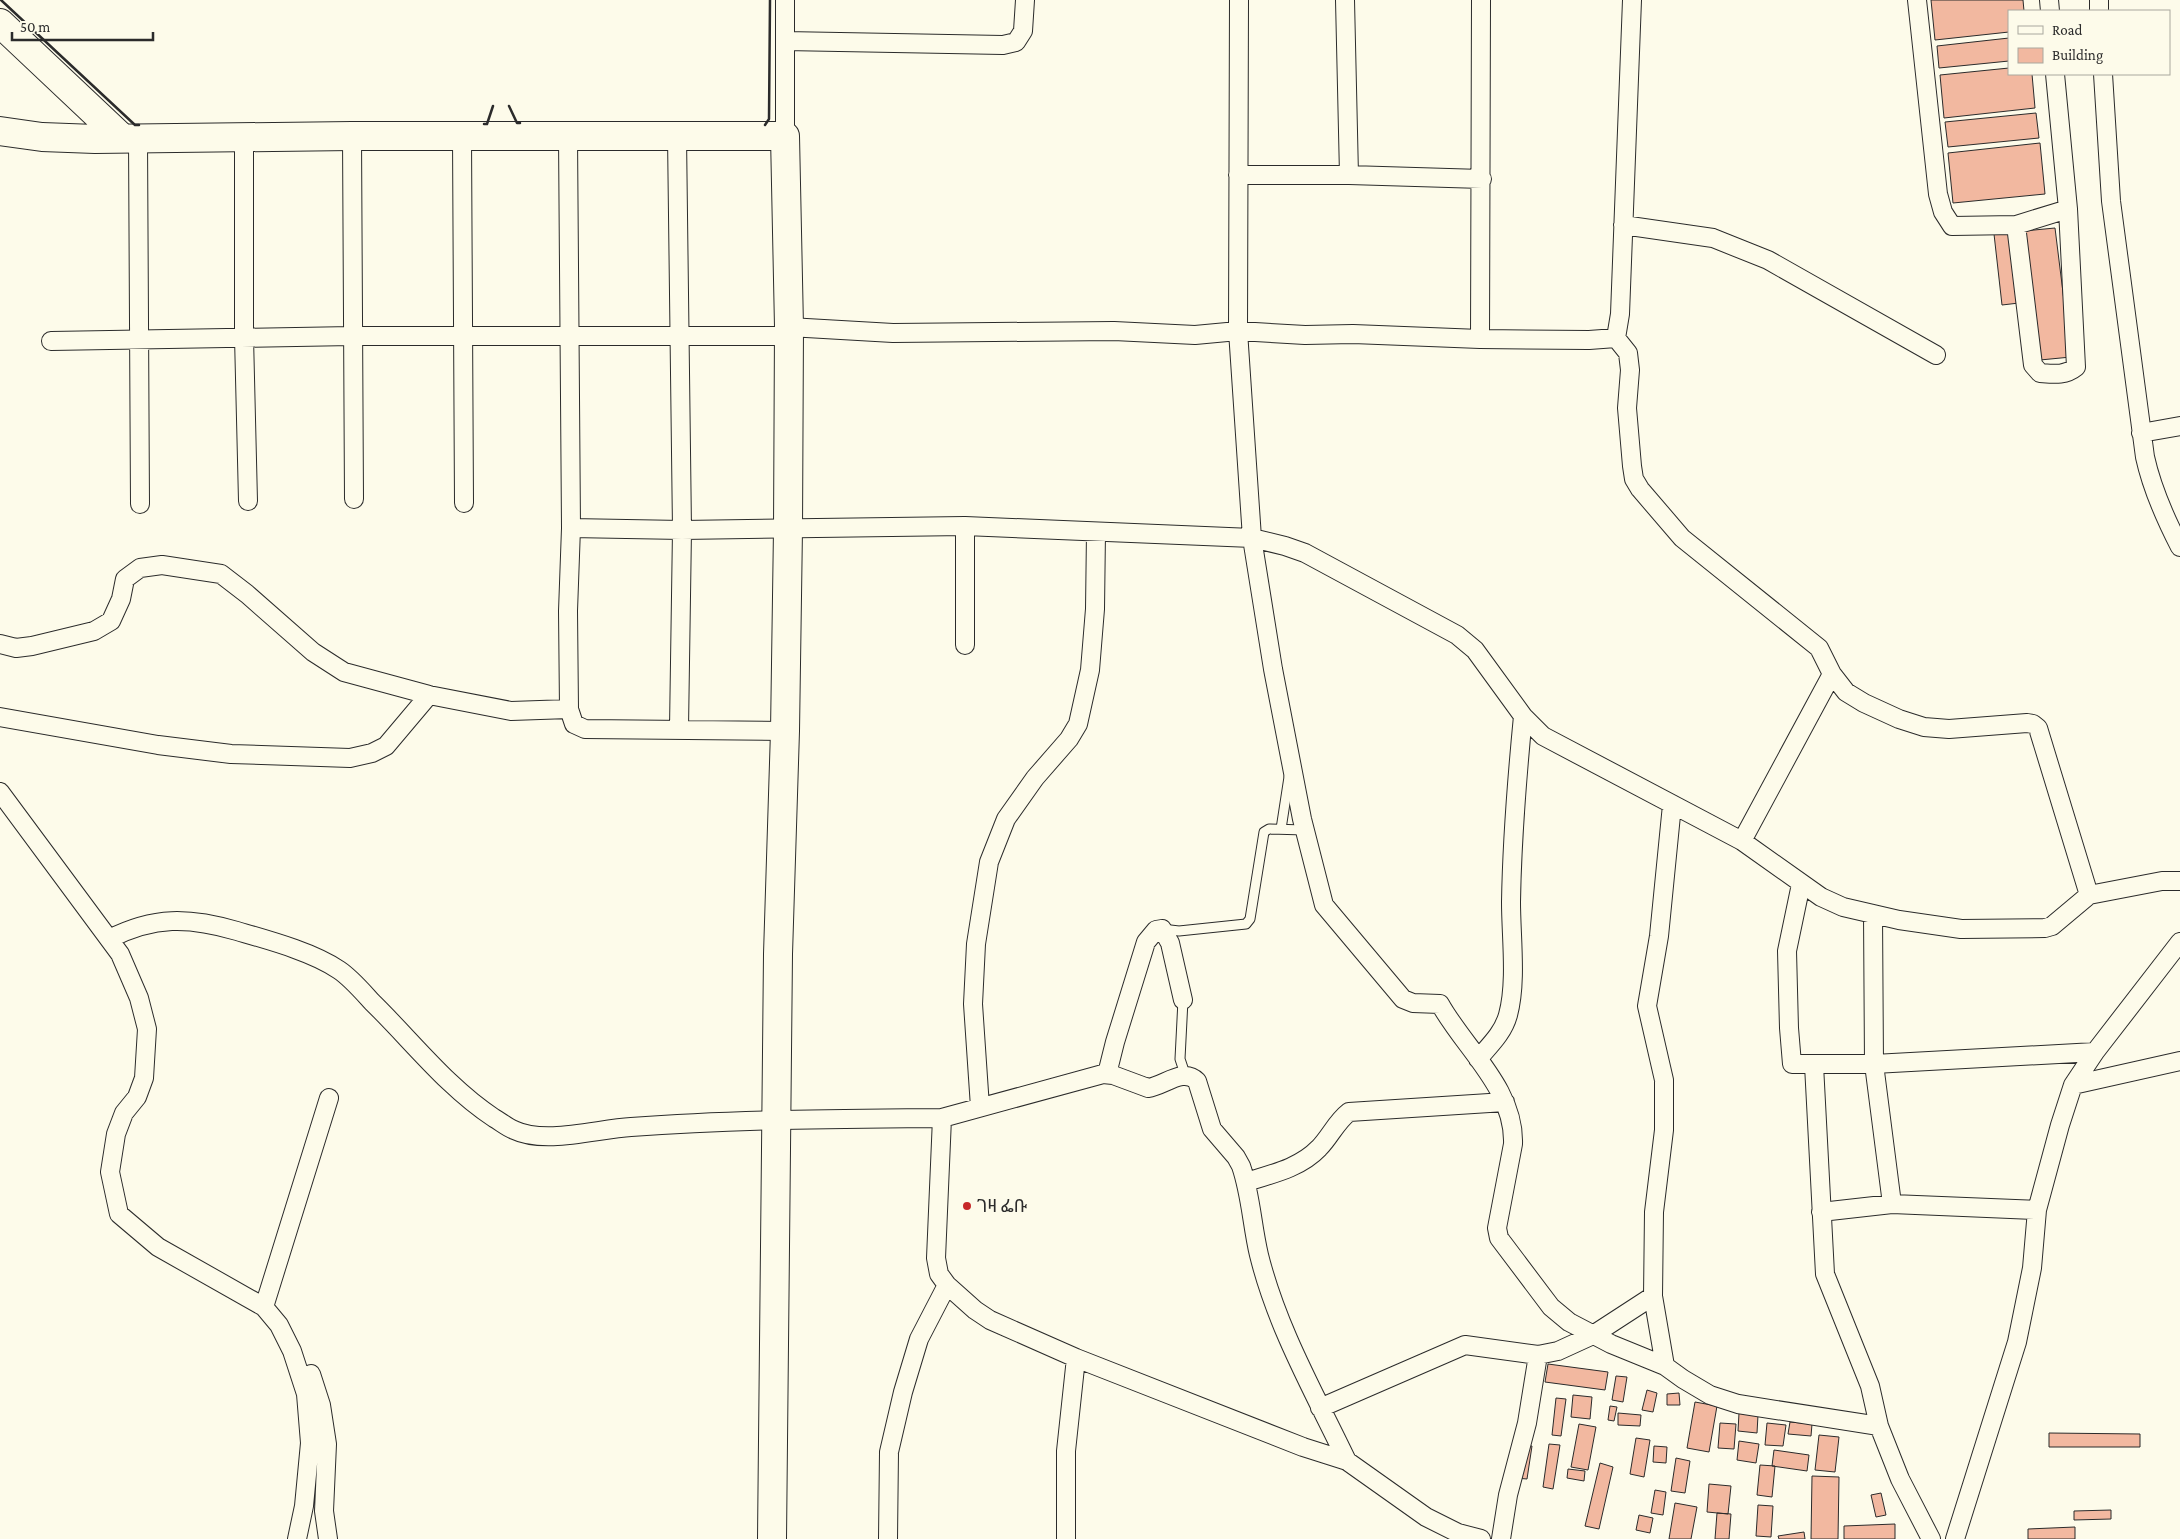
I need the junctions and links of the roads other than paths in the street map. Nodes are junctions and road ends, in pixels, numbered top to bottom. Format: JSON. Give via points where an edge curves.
{"nodes":[{"id":1,"x":785,"y":0,"type":"edge"},
{"id":2,"x":1025,"y":0,"type":"edge"},
{"id":3,"x":1239,"y":0,"type":"edge"},
{"id":4,"x":1345,"y":0,"type":"edge"},
{"id":5,"x":1481,"y":0,"type":"edge"},
{"id":6,"x":1632,"y":0,"type":"edge"},
{"id":7,"x":1917,"y":0,"type":"edge"},
{"id":8,"x":0,"y":24,"type":"edge"},
{"id":9,"x":785,"y":41,"type":"junction"},
{"id":10,"x":2056,"y":75,"type":"edge"},
{"id":11,"x":2103,"y":75,"type":"edge"},
{"id":12,"x":0,"y":131,"type":"edge"},
{"id":13,"x":352,"y":136,"type":"junction"},
{"id":14,"x":568,"y":136,"type":"junction"},
{"id":15,"x":676,"y":136,"type":"junction"},
{"id":16,"x":786,"y":136,"type":"junction"},
{"id":17,"x":462,"y":137,"type":"junction"},
{"id":18,"x":244,"y":138,"type":"junction"},
{"id":19,"x":130,"y":139,"type":"junction"},
{"id":20,"x":1349,"y":174,"type":"junction"},
{"id":21,"x":1238,"y":175,"type":"junction"},
{"id":22,"x":1482,"y":179,"type":"junction"},
{"id":23,"x":2068,"y":209,"type":"junction"},
{"id":24,"x":1623,"y":225,"type":"junction"},
{"id":25,"x":2016,"y":225,"type":"junction"},
{"id":26,"x":1238,"y":331,"type":"junction"},
{"id":27,"x":788,"y":332,"type":"junction"},
{"id":28,"x":463,"y":335,"type":"junction"},
{"id":29,"x":352,"y":336,"type":"junction"},
{"id":30,"x":570,"y":336,"type":"junction"},
{"id":31,"x":244,"y":337,"type":"junction"},
{"id":32,"x":679,"y":337,"type":"junction"},
{"id":33,"x":139,"y":338,"type":"junction"},
{"id":34,"x":1480,"y":338,"type":"junction"},
{"id":35,"x":1616,"y":338,"type":"junction"},
{"id":36,"x":51,"y":341,"type":"dead end"},
{"id":37,"x":1936,"y":355,"type":"dead end"},
{"id":38,"x":2180,"y":426,"type":"edge"},
{"id":39,"x":2141,"y":433,"type":"junction"},
{"id":40,"x":354,"y":499,"type":"dead end"},
{"id":41,"x":248,"y":501,"type":"dead end"},
{"id":42,"x":464,"y":503,"type":"dead end"},
{"id":43,"x":140,"y":504,"type":"dead end"},
{"id":44,"x":965,"y":526,"type":"junction"},
{"id":45,"x":571,"y":528,"type":"junction"},
{"id":46,"x":788,"y":529,"type":"junction"},
{"id":47,"x":682,"y":530,"type":"junction"},
{"id":48,"x":1096,"y":532,"type":"junction"},
{"id":49,"x":1252,"y":538,"type":"junction"},
{"id":50,"x":2180,"y":547,"type":"edge"},
{"id":51,"x":0,"y":644,"type":"edge"},
{"id":52,"x":965,"y":646,"type":"dead end"},
{"id":53,"x":1832,"y":674,"type":"junction"},
{"id":54,"x":429,"y":695,"type":"junction"},
{"id":55,"x":569,"y":709,"type":"junction"},
{"id":56,"x":1522,"y":716,"type":"junction"},
{"id":57,"x":0,"y":717,"type":"edge"},
{"id":58,"x":679,"y":728,"type":"junction"},
{"id":59,"x":785,"y":731,"type":"junction"},
{"id":60,"x":1291,"y":762,"type":"junction"},
{"id":61,"x":0,"y":792,"type":"edge"},
{"id":62,"x":1672,"y":805,"type":"junction"},
{"id":63,"x":1281,"y":829,"type":"junction"},
{"id":64,"x":1305,"y":830,"type":"junction"},
{"id":65,"x":1742,"y":841,"type":"junction"},
{"id":66,"x":2180,"y":881,"type":"edge"},
{"id":67,"x":1801,"y":884,"type":"junction"},
{"id":68,"x":2090,"y":895,"type":"junction"},
{"id":69,"x":1873,"y":914,"type":"junction"},
{"id":70,"x":1162,"y":929,"type":"junction"},
{"id":71,"x":109,"y":939,"type":"junction"},
{"id":72,"x":2179,"y":951,"type":"edge"},
{"id":73,"x":1183,"y":1000,"type":"joint"},
{"id":74,"x":2094,"y":1052,"type":"junction"},
{"id":75,"x":1478,"y":1058,"type":"junction"},
{"id":76,"x":2180,"y":1061,"type":"edge"},
{"id":77,"x":1874,"y":1064,"type":"junction"},
{"id":78,"x":1814,"y":1065,"type":"junction"},
{"id":79,"x":1107,"y":1074,"type":"junction"},
{"id":80,"x":1185,"y":1074,"type":"junction"},
{"id":81,"x":2073,"y":1085,"type":"junction"},
{"id":82,"x":329,"y":1098,"type":"dead end"},
{"id":83,"x":1505,"y":1102,"type":"junction"},
{"id":84,"x":980,"y":1107,"type":"junction"},
{"id":85,"x":942,"y":1118,"type":"junction"},
{"id":86,"x":777,"y":1120,"type":"junction"},
{"id":87,"x":1246,"y":1182,"type":"junction"},
{"id":88,"x":1892,"y":1204,"type":"junction"},
{"id":89,"x":2037,"y":1210,"type":"junction"},
{"id":90,"x":1821,"y":1212,"type":"junction"},
{"id":91,"x":946,"y":1285,"type":"junction"},
{"id":92,"x":1653,"y":1296,"type":"junction"},
{"id":93,"x":264,"y":1307,"type":"junction"},
{"id":94,"x":279,"y":1325,"type":"junction"},
{"id":95,"x":1593,"y":1335,"type":"junction"},
{"id":96,"x":1538,"y":1355,"type":"junction"},
{"id":97,"x":1076,"y":1358,"type":"junction"},
{"id":98,"x":1665,"y":1366,"type":"junction"},
{"id":99,"x":1320,"y":1408,"type":"junction"},
{"id":100,"x":1879,"y":1426,"type":"junction"},
{"id":101,"x":1347,"y":1461,"type":"junction"},
{"id":102,"x":297,"y":1539,"type":"edge"},
{"id":103,"x":328,"y":1539,"type":"edge"},
{"id":104,"x":772,"y":1539,"type":"edge"},
{"id":105,"x":888,"y":1539,"type":"edge"},
{"id":106,"x":1066,"y":1539,"type":"edge"},
{"id":107,"x":1482,"y":1539,"type":"edge"},
{"id":108,"x":1501,"y":1539,"type":"edge"},
{"id":109,"x":1931,"y":1539,"type":"edge"},
{"id":110,"x":1955,"y":1539,"type":"edge"}],
"edges":[{"from":1,"to":9,"type":"street"},
{"from":2,"to":9,"type":"street","via":[[1023,31],[1016,42],[1003,45]]},
{"from":3,"to":21,"type":"street"},
{"from":4,"to":20,"type":"street"},
{"from":5,"to":22,"type":"street"},
{"from":6,"to":24,"type":"street"},
{"from":7,"to":25,"type":"street","via":[[1938,194],[1943,212],[1952,226]]},
{"from":8,"to":19,"type":"main road"},
{"from":9,"to":16,"type":"street"},
{"from":10,"to":23,"type":"street"},
{"from":11,"to":39,"type":"street","via":[[2112,211]]},
{"from":12,"to":19,"type":"main road","via":[[42,137]]},
{"from":13,"to":17,"type":"main road"},
{"from":13,"to":18,"type":"main road"},
{"from":13,"to":29,"type":"street"},
{"from":14,"to":15,"type":"main road"},
{"from":14,"to":17,"type":"main road"},
{"from":14,"to":30,"type":"street"},
{"from":15,"to":16,"type":"main road"},
{"from":15,"to":32,"type":"street"},
{"from":16,"to":27,"type":"main road"},
{"from":17,"to":28,"type":"street"},
{"from":18,"to":19,"type":"main road"},
{"from":18,"to":31,"type":"street"},
{"from":19,"to":33,"type":"street"},
{"from":20,"to":21,"type":"street"},
{"from":20,"to":22,"type":"street"},
{"from":21,"to":26,"type":"street"},
{"from":22,"to":34,"type":"street"},
{"from":23,"to":25,"type":"street"},
{"from":23,"to":25,"type":"street","via":[[2076,367],[2070,372],[2040,373],[2033,365]]},
{"from":24,"to":35,"type":"street","via":[[1620,314]]},
{"from":24,"to":37,"type":"street","via":[[1713,238],[1768,260]]},
{"from":26,"to":27,"type":"street","via":[[1195,335],[1114,331]]},
{"from":26,"to":34,"type":"street"},
{"from":26,"to":49,"type":"street"},
{"from":27,"to":32,"type":"street"},
{"from":27,"to":46,"type":"main road"},
{"from":28,"to":29,"type":"street"},
{"from":28,"to":30,"type":"street"},
{"from":28,"to":42,"type":"street"},
{"from":29,"to":31,"type":"street"},
{"from":29,"to":40,"type":"street"},
{"from":30,"to":32,"type":"street"},
{"from":30,"to":45,"type":"street"},
{"from":31,"to":33,"type":"street"},
{"from":31,"to":41,"type":"street"},
{"from":32,"to":47,"type":"street"},
{"from":33,"to":36,"type":"street"},
{"from":33,"to":43,"type":"street"},
{"from":34,"to":35,"type":"street"},
{"from":35,"to":53,"type":"street","via":[[1628,353],[1627,408],[1632,466],[1640,489],[1682,538],[1819,648]]},
{"from":38,"to":39,"type":"street"},
{"from":39,"to":50,"type":"street","via":[[2146,465],[2155,492]]},
{"from":44,"to":46,"type":"street"},
{"from":44,"to":48,"type":"street"},
{"from":44,"to":52,"type":"street"},
{"from":45,"to":47,"type":"street"},
{"from":45,"to":55,"type":"street"},
{"from":46,"to":47,"type":"street"},
{"from":46,"to":59,"type":"main road"},
{"from":47,"to":58,"type":"street"},
{"from":48,"to":49,"type":"street"},
{"from":48,"to":84,"type":"street","via":[[1090,670],[1078,724],[1006,819],[989,862],[976,944],[973,1004]]},
{"from":49,"to":56,"type":"street","via":[[1305,554],[1457,635],[1475,650]]},
{"from":49,"to":60,"type":"street"},
{"from":51,"to":54,"type":"street","via":[[16,648],[32,646],[94,632],[110,621],[121,599],[125,579],[140,568],[162,565],[221,574],[313,652],[344,672]]},
{"from":53,"to":65,"type":"street"},
{"from":53,"to":68,"type":"street","via":[[1846,692],[1864,704],[1924,727],[1949,729],[2027,723],[2038,728]]},
{"from":54,"to":55,"type":"street","via":[[511,711]]},
{"from":54,"to":57,"type":"street","via":[[386,746],[350,758],[222,753]]},
{"from":55,"to":58,"type":"street","via":[[574,724],[585,729]]},
{"from":56,"to":62,"type":"street","via":[[1543,736]]},
{"from":56,"to":75,"type":"street","via":[[1511,901],[1512,995],[1501,1034]]},
{"from":58,"to":59,"type":"street"},
{"from":59,"to":86,"type":"main road"},
{"from":60,"to":63,"type":"lane"},
{"from":60,"to":64,"type":"street"},
{"from":61,"to":71,"type":"street"},
{"from":62,"to":65,"type":"street"},
{"from":62,"to":92,"type":"street","via":[[1659,936],[1647,1006],[1664,1080],[1664,1130],[1654,1212]]},
{"from":63,"to":64,"type":"lane"},
{"from":63,"to":70,"type":"lane","via":[[1270,828],[1264,832],[1250,919],[1246,924],[1179,931]]},
{"from":64,"to":75,"type":"street","via":[[1324,905],[1403,999],[1413,1003],[1440,1004]]},
{"from":65,"to":67,"type":"street"},
{"from":66,"to":68,"type":"street","via":[[2162,881]]},
{"from":67,"to":69,"type":"street","via":[[1844,907]]},
{"from":67,"to":78,"type":"street","via":[[1787,951],[1790,1061]]},
{"from":68,"to":69,"type":"street","via":[[2046,928],[1961,929]]},
{"from":69,"to":77,"type":"street"},
{"from":70,"to":73,"type":"street","via":[[1170,943]]},
{"from":70,"to":79,"type":"street","via":[[1156,930],[1146,942]]},
{"from":71,"to":86,"type":"street","via":[[131,928],[160,921],[212,924],[266,939],[325,962],[356,985],[446,1080],[485,1112],[515,1131],[543,1136],[630,1127]]},
{"from":71,"to":93,"type":"street","via":[[120,954],[139,998],[147,1028],[144,1078],[116,1134],[110,1172],[119,1214],[158,1247]]},
{"from":72,"to":74,"type":"street"},
{"from":73,"to":80,"type":"lane","via":[[1180,1059]]},
{"from":74,"to":77,"type":"street"},
{"from":74,"to":81,"type":"street"},
{"from":75,"to":83,"type":"street"},
{"from":76,"to":81,"type":"street"},
{"from":77,"to":78,"type":"street"},
{"from":77,"to":88,"type":"street"},
{"from":78,"to":90,"type":"street"},
{"from":79,"to":80,"type":"street","via":[[1148,1088]]},
{"from":79,"to":84,"type":"street"},
{"from":80,"to":87,"type":"street","via":[[1192,1075],[1197,1081],[1212,1130],[1236,1157]]},
{"from":81,"to":89,"type":"street"},
{"from":82,"to":93,"type":"street"},
{"from":83,"to":87,"type":"street","via":[[1348,1112],[1320,1148],[1303,1162]]},
{"from":83,"to":95,"type":"street","via":[[1513,1144],[1497,1228],[1499,1238],[1551,1307]]},
{"from":84,"to":85,"type":"street"},
{"from":85,"to":86,"type":"street"},
{"from":85,"to":91,"type":"street","via":[[936,1258],[939,1274]]},
{"from":86,"to":104,"type":"main road"},
{"from":87,"to":99,"type":"street","via":[[1259,1255],[1303,1376]]},
{"from":88,"to":89,"type":"street"},
{"from":88,"to":90,"type":"street"},
{"from":89,"to":110,"type":"street","via":[[2032,1268],[2017,1342]]},
{"from":90,"to":100,"type":"street","via":[[1825,1274],[1870,1386]]},
{"from":91,"to":97,"type":"street","via":[[990,1320]]},
{"from":91,"to":105,"type":"street","via":[[919,1339],[895,1426],[888,1467]]},
{"from":92,"to":95,"type":"street"},
{"from":92,"to":98,"type":"street"},
{"from":93,"to":94,"type":"street"},
{"from":94,"to":102,"type":"street","via":[[292,1351],[307,1404],[310,1443],[304,1506]]},
{"from":94,"to":103,"type":"street","via":[[300,1352],[312,1375],[321,1405],[327,1444],[324,1511]]},
{"from":95,"to":96,"type":"street","via":[[1558,1351]]},
{"from":95,"to":98,"type":"street"},
{"from":96,"to":99,"type":"street","via":[[1465,1345]]},
{"from":96,"to":108,"type":"street","via":[[1527,1423],[1508,1495]]},
{"from":97,"to":101,"type":"street","via":[[1303,1447]]},
{"from":97,"to":106,"type":"street","via":[[1067,1443]]},
{"from":98,"to":100,"type":"street","via":[[1710,1395],[1738,1404]]},
{"from":99,"to":101,"type":"street"},
{"from":100,"to":109,"type":"street","via":[[1900,1479]]},
{"from":101,"to":107,"type":"street","via":[[1426,1517],[1458,1533]]}]}
